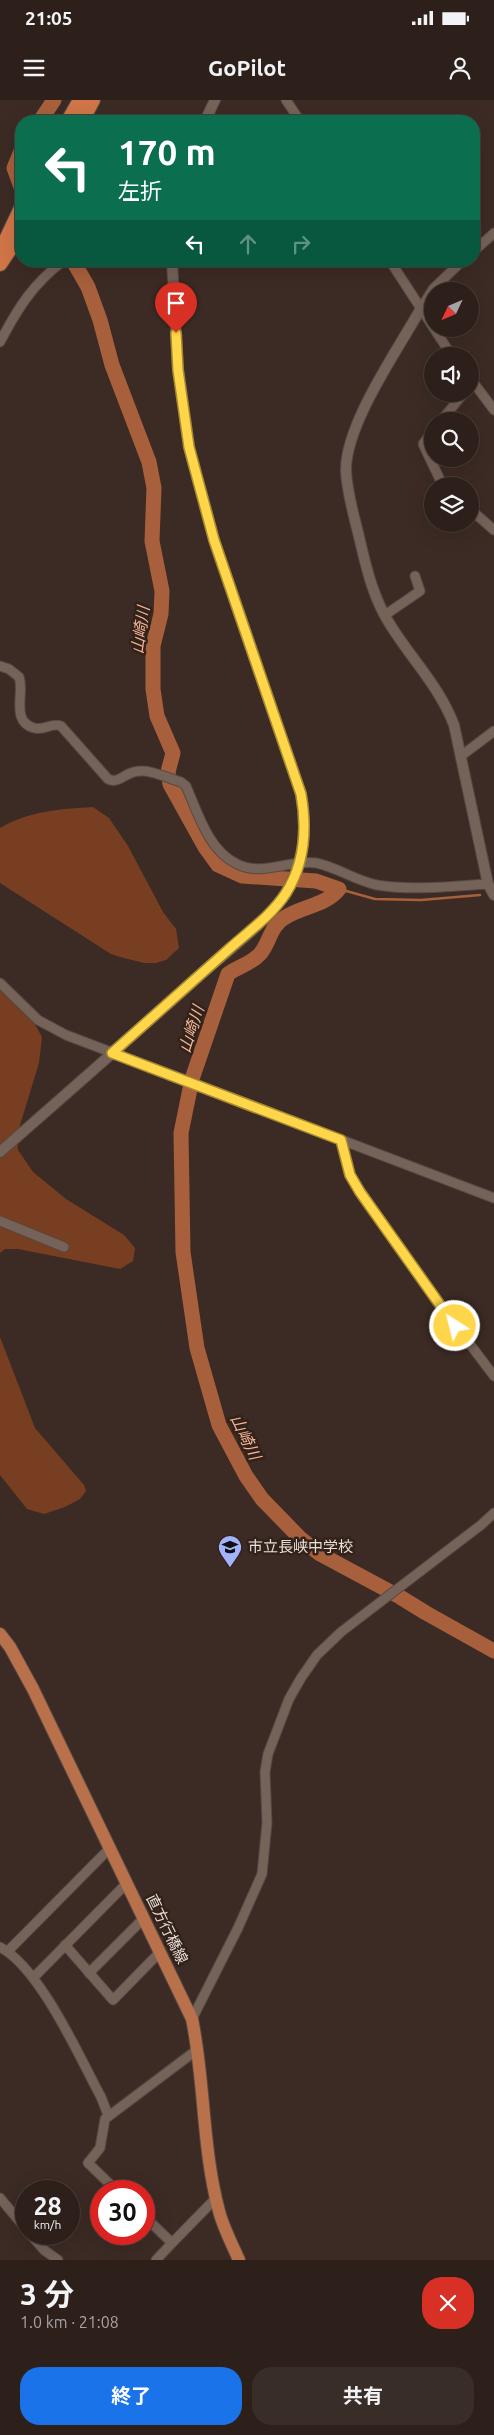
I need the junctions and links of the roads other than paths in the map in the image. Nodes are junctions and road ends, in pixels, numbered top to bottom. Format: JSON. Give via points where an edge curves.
{"nodes":[{"id":1,"x":80,"y":100,"type":"edge"},
{"id":2,"x":93,"y":100,"type":"edge"},
{"id":3,"x":215,"y":100,"type":"edge"},
{"id":4,"x":286,"y":100,"type":"edge"},
{"id":5,"x":71,"y":115,"type":"edge"},
{"id":6,"x":85,"y":115,"type":"edge"},
{"id":7,"x":208,"y":115,"type":"edge"},
{"id":8,"x":296,"y":115,"type":"edge"},
{"id":9,"x":15,"y":221,"type":"edge"},
{"id":10,"x":494,"y":232,"type":"edge"},
{"id":11,"x":15,"y":242,"type":"edge"},
{"id":12,"x":480,"y":245,"type":"edge"},
{"id":13,"x":0,"y":252,"type":"edge"},
{"id":14,"x":0,"y":264,"type":"edge"},
{"id":15,"x":55,"y":267,"type":"edge"},
{"id":16,"x":172,"y":267,"type":"edge"},
{"id":17,"x":394,"y":267,"type":"edge"},
{"id":18,"x":456,"y":267,"type":"edge"},
{"id":19,"x":420,"y":310,"type":"junction"},
{"id":20,"x":0,"y":342,"type":"edge"},
{"id":21,"x":446,"y":347,"type":"edge"},
{"id":22,"x":479,"y":391,"type":"edge"},
{"id":23,"x":456,"y":402,"type":"edge"},
{"id":24,"x":494,"y":410,"type":"edge"},
{"id":25,"x":448,"y":412,"type":"edge"},
{"id":26,"x":479,"y":517,"type":"edge"},
{"id":27,"x":494,"y":530,"type":"edge"},
{"id":28,"x":415,"y":576,"type":"dead end"},
{"id":29,"x":385,"y":615,"type":"junction"},
{"id":30,"x":0,"y":666,"type":"edge"},
{"id":31,"x":494,"y":731,"type":"edge"},
{"id":32,"x":461,"y":756,"type":"junction"},
{"id":33,"x":299,"y":864,"type":"junction"},
{"id":34,"x":488,"y":884,"type":"junction"},
{"id":35,"x":494,"y":895,"type":"edge"},
{"id":36,"x":0,"y":983,"type":"edge"},
{"id":37,"x":112,"y":1053,"type":"junction"},
{"id":38,"x":341,"y":1140,"type":"junction"},
{"id":39,"x":0,"y":1152,"type":"edge"},
{"id":40,"x":494,"y":1198,"type":"edge"},
{"id":41,"x":0,"y":1222,"type":"edge"},
{"id":42,"x":64,"y":1248,"type":"dead end"},
{"id":43,"x":494,"y":1376,"type":"edge"},
{"id":44,"x":494,"y":1513,"type":"edge"},
{"id":45,"x":0,"y":1634,"type":"edge"},
{"id":46,"x":110,"y":1848,"type":"junction"},
{"id":47,"x":127,"y":1883,"type":"junction"},
{"id":48,"x":144,"y":1918,"type":"junction"},
{"id":49,"x":65,"y":1946,"type":"junction"},
{"id":50,"x":4,"y":1949,"type":"edge"},
{"id":51,"x":160,"y":1952,"type":"junction"},
{"id":52,"x":90,"y":1973,"type":"junction"},
{"id":53,"x":34,"y":1977,"type":"junction"},
{"id":54,"x":192,"y":2018,"type":"junction"},
{"id":55,"x":198,"y":2049,"type":"junction"},
{"id":56,"x":108,"y":2114,"type":"junction"},
{"id":57,"x":106,"y":2180,"type":"edge"},
{"id":58,"x":0,"y":2198,"type":"edge"},
{"id":59,"x":216,"y":2198,"type":"junction"},
{"id":60,"x":15,"y":2216,"type":"edge"},
{"id":61,"x":155,"y":2227,"type":"edge"},
{"id":62,"x":172,"y":2243,"type":"junction"},
{"id":63,"x":40,"y":2245,"type":"edge"},
{"id":64,"x":58,"y":2260,"type":"edge"},
{"id":65,"x":156,"y":2260,"type":"edge"},
{"id":66,"x":239,"y":2260,"type":"edge"}],
"edges":[{"from":1,"to":5,"type":"highway"},
{"from":2,"to":6,"type":"highway"},
{"from":3,"to":7,"type":"street"},
{"from":4,"to":8,"type":"street"},
{"from":9,"to":13,"type":"highway"},
{"from":10,"to":12,"type":"street"},
{"from":11,"to":14,"type":"highway"},
{"from":15,"to":20,"type":"street","via":[[26,296]]},
{"from":16,"to":33,"type":"street","via":[[178,370],[189,447],[214,540],[301,794],[304,836]]},
{"from":17,"to":19,"type":"street"},
{"from":18,"to":19,"type":"street","via":[[434,289]]},
{"from":19,"to":21,"type":"street"},
{"from":19,"to":29,"type":"street","via":[[367,403],[348,451],[346,471],[356,525],[368,578]]},
{"from":22,"to":24,"type":"street"},
{"from":23,"to":25,"type":"street"},
{"from":26,"to":27,"type":"street"},
{"from":28,"to":29,"type":"street","via":[[420,591]]},
{"from":29,"to":32,"type":"street","via":[[445,702]]},
{"from":30,"to":33,"type":"street","via":[[19,677],[20,713],[28,724],[38,729],[61,726],[113,781],[134,772],[147,772],[186,786],[204,827],[220,851],[237,864],[256,869]]},
{"from":31,"to":32,"type":"street"},
{"from":32,"to":34,"type":"street"},
{"from":33,"to":34,"type":"street","via":[[317,863],[378,885]]},
{"from":33,"to":37,"type":"street","via":[[277,904]]},
{"from":34,"to":35,"type":"street"},
{"from":36,"to":37,"type":"street","via":[[48,1026]]},
{"from":37,"to":38,"type":"street"},
{"from":37,"to":39,"type":"street"},
{"from":38,"to":40,"type":"street"},
{"from":38,"to":43,"type":"street","via":[[350,1175],[360,1192]]},
{"from":41,"to":42,"type":"street"},
{"from":44,"to":54,"type":"street","via":[[330,1642],[301,1678],[289,1699],[268,1754],[262,1874]]},
{"from":45,"to":46,"type":"main road","name":"直方行橋線","via":[[33,1689]]},
{"from":46,"to":47,"type":"main road","name":"直方行橋線"},
{"from":46,"to":50,"type":"street"},
{"from":47,"to":48,"type":"main road","name":"直方行橋線"},
{"from":47,"to":49,"type":"street"},
{"from":48,"to":51,"type":"main road","name":"直方行橋線"},
{"from":48,"to":52,"type":"street"},
{"from":49,"to":52,"type":"street"},
{"from":49,"to":53,"type":"street"},
{"from":50,"to":53,"type":"street"},
{"from":51,"to":52,"type":"street","via":[[113,2000]]},
{"from":51,"to":54,"type":"main road","name":"直方行橋線"},
{"from":53,"to":56,"type":"street"},
{"from":54,"to":55,"type":"main road","name":"直方行橋線"},
{"from":55,"to":56,"type":"street"},
{"from":55,"to":59,"type":"main road","name":"直方行橋線"},
{"from":56,"to":57,"type":"street","via":[[100,2148],[88,2163]]},
{"from":58,"to":60,"type":"street"},
{"from":59,"to":62,"type":"street"},
{"from":59,"to":66,"type":"main road","name":"直方行橋線"},
{"from":61,"to":62,"type":"street"},
{"from":62,"to":65,"type":"street"},
{"from":63,"to":64,"type":"street"}]}
